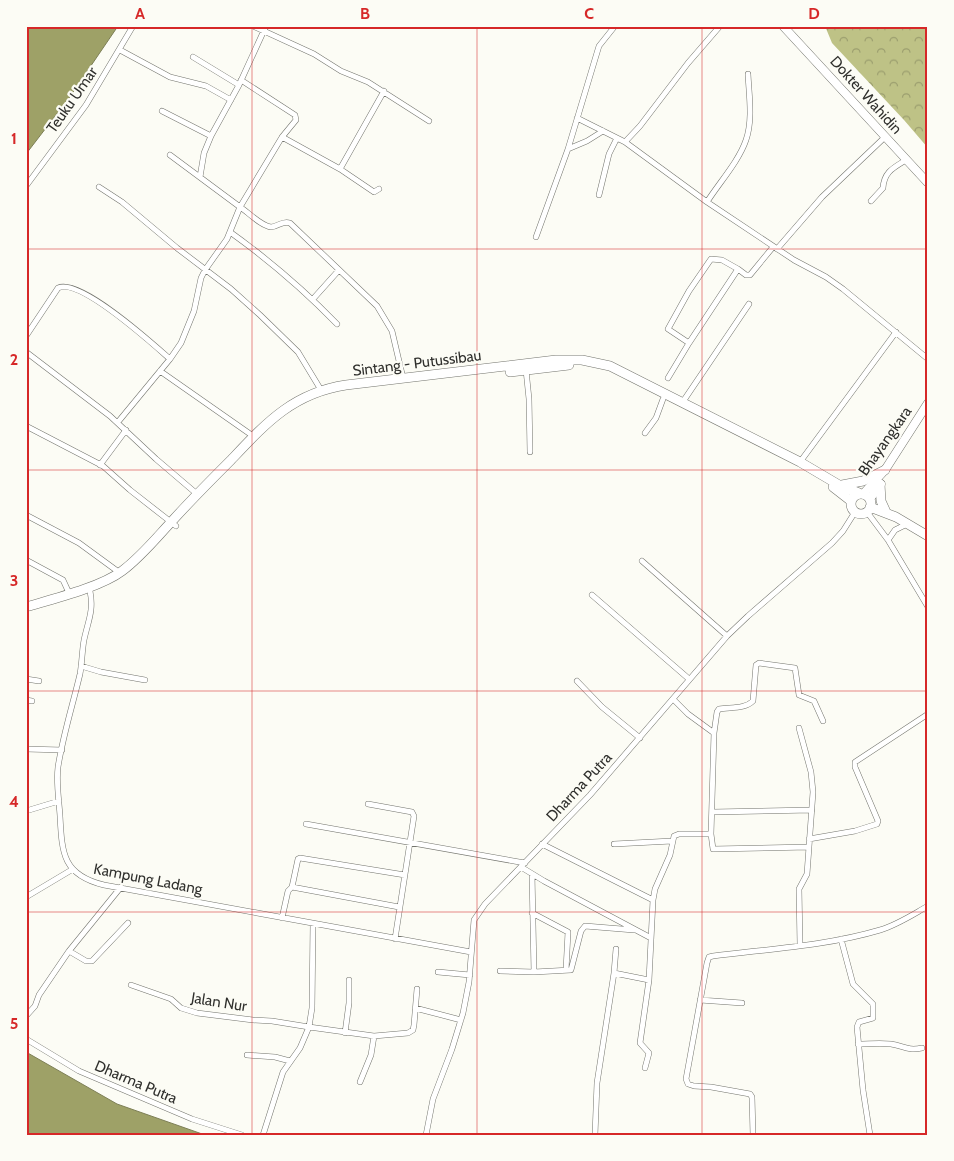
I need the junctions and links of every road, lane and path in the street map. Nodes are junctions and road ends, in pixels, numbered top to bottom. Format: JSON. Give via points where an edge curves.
{"nodes":[{"id":1,"x":133,"y":26,"type":"edge"},
{"id":2,"x":253,"y":26,"type":"edge"},
{"id":3,"x":615,"y":26,"type":"edge"},
{"id":4,"x":720,"y":26,"type":"edge"},
{"id":5,"x":783,"y":26,"type":"edge"},
{"id":6,"x":265,"y":29,"type":"edge"},
{"id":7,"x":120,"y":50,"type":"junction"},
{"id":8,"x":192,"y":57,"type":"dead end"},
{"id":9,"x":748,"y":74,"type":"dead end"},
{"id":10,"x":240,"y":82,"type":"junction"},
{"id":11,"x":384,"y":91,"type":"junction"},
{"id":12,"x":231,"y":100,"type":"junction"},
{"id":13,"x":162,"y":112,"type":"dead end"},
{"id":14,"x":577,"y":118,"type":"junction"},
{"id":15,"x":429,"y":121,"type":"dead end"},
{"id":16,"x":602,"y":130,"type":"junction"},
{"id":17,"x":212,"y":136,"type":"junction"},
{"id":18,"x":282,"y":137,"type":"junction"},
{"id":19,"x":885,"y":137,"type":"junction"},
{"id":20,"x":617,"y":138,"type":"junction"},
{"id":21,"x":625,"y":142,"type":"junction"},
{"id":22,"x":568,"y":149,"type":"junction"},
{"id":23,"x":170,"y":155,"type":"dead end"},
{"id":24,"x":906,"y":160,"type":"junction"},
{"id":25,"x":340,"y":170,"type":"junction"},
{"id":26,"x":200,"y":176,"type":"junction"},
{"id":27,"x":928,"y":183,"type":"edge"},
{"id":28,"x":26,"y":186,"type":"edge"},
{"id":29,"x":99,"y":187,"type":"dead end"},
{"id":30,"x":378,"y":189,"type":"dead end"},
{"id":31,"x":599,"y":195,"type":"dead end"},
{"id":32,"x":871,"y":201,"type":"dead end"},
{"id":33,"x":707,"y":202,"type":"junction"},
{"id":34,"x":240,"y":207,"type":"junction"},
{"id":35,"x":230,"y":232,"type":"junction"},
{"id":36,"x":536,"y":237,"type":"dead end"},
{"id":37,"x":775,"y":248,"type":"junction"},
{"id":38,"x":738,"y":269,"type":"junction"},
{"id":39,"x":205,"y":270,"type":"junction"},
{"id":40,"x":339,"y":270,"type":"junction"},
{"id":41,"x":313,"y":299,"type":"junction"},
{"id":42,"x":749,"y":304,"type":"dead end"},
{"id":43,"x":337,"y":324,"type":"dead end"},
{"id":44,"x":896,"y":332,"type":"junction"},
{"id":45,"x":26,"y":336,"type":"edge"},
{"id":46,"x":689,"y":343,"type":"junction"},
{"id":47,"x":26,"y":352,"type":"edge"},
{"id":48,"x":170,"y":359,"type":"junction"},
{"id":49,"x":928,"y":359,"type":"edge"},
{"id":50,"x":526,"y":370,"type":"junction"},
{"id":51,"x":160,"y":371,"type":"junction"},
{"id":52,"x":440,"y":377,"type":"junction"},
{"id":53,"x":403,"y":378,"type":"junction"},
{"id":54,"x":668,"y":378,"type":"dead end"},
{"id":55,"x":321,"y":390,"type":"junction"},
{"id":56,"x":663,"y":400,"type":"junction"},
{"id":57,"x":928,"y":403,"type":"edge"},
{"id":58,"x":682,"y":404,"type":"junction"},
{"id":59,"x":928,"y":412,"type":"edge"},
{"id":60,"x":118,"y":422,"type":"junction"},
{"id":61,"x":26,"y":426,"type":"edge"},
{"id":62,"x":126,"y":430,"type":"junction"},
{"id":63,"x":645,"y":433,"type":"dead end"},
{"id":64,"x":253,"y":436,"type":"junction"},
{"id":65,"x":530,"y":452,"type":"dead end"},
{"id":66,"x":800,"y":462,"type":"junction"},
{"id":67,"x":100,"y":465,"type":"junction"},
{"id":68,"x":885,"y":470,"type":"junction"},
{"id":69,"x":880,"y":484,"type":"junction"},
{"id":70,"x":839,"y":485,"type":"junction"},
{"id":71,"x":197,"y":494,"type":"junction"},
{"id":72,"x":851,"y":500,"type":"junction"},
{"id":73,"x":866,"y":501,"type":"junction"},
{"id":74,"x":855,"y":512,"type":"junction"},
{"id":75,"x":886,"y":512,"type":"junction"},
{"id":76,"x":26,"y":515,"type":"edge"},
{"id":77,"x":907,"y":523,"type":"junction"},
{"id":78,"x":173,"y":524,"type":"junction"},
{"id":79,"x":928,"y":536,"type":"edge"},
{"id":80,"x":888,"y":540,"type":"junction"},
{"id":81,"x":26,"y":560,"type":"edge"},
{"id":82,"x":642,"y":561,"type":"dead end"},
{"id":83,"x":120,"y":573,"type":"junction"},
{"id":84,"x":90,"y":591,"type":"junction"},
{"id":85,"x":70,"y":593,"type":"junction"},
{"id":86,"x":592,"y":595,"type":"dead end"},
{"id":87,"x":928,"y":607,"type":"edge"},
{"id":88,"x":26,"y":608,"type":"edge"},
{"id":89,"x":26,"y":613,"type":"edge"},
{"id":90,"x":728,"y":636,"type":"junction"},
{"id":91,"x":81,"y":666,"type":"junction"},
{"id":92,"x":26,"y":678,"type":"edge"},
{"id":93,"x":689,"y":679,"type":"junction"},
{"id":94,"x":145,"y":680,"type":"dead end"},
{"id":95,"x":577,"y":680,"type":"dead end"},
{"id":96,"x":39,"y":681,"type":"dead end"},
{"id":97,"x":674,"y":700,"type":"junction"},
{"id":98,"x":928,"y":714,"type":"edge"},
{"id":99,"x":823,"y":722,"type":"dead end"},
{"id":100,"x":799,"y":728,"type":"dead end"},
{"id":101,"x":714,"y":733,"type":"junction"},
{"id":102,"x":640,"y":738,"type":"junction"},
{"id":103,"x":26,"y":749,"type":"edge"},
{"id":104,"x":62,"y":750,"type":"junction"},
{"id":105,"x":59,"y":802,"type":"junction"},
{"id":106,"x":368,"y":804,"type":"dead end"},
{"id":107,"x":812,"y":810,"type":"junction"},
{"id":108,"x":26,"y":811,"type":"edge"},
{"id":109,"x":713,"y":812,"type":"junction"},
{"id":110,"x":306,"y":824,"type":"dead end"},
{"id":111,"x":712,"y":834,"type":"junction"},
{"id":112,"x":809,"y":839,"type":"junction"},
{"id":113,"x":672,"y":841,"type":"junction"},
{"id":114,"x":409,"y":843,"type":"junction"},
{"id":115,"x":542,"y":844,"type":"junction"},
{"id":116,"x":614,"y":844,"type":"dead end"},
{"id":117,"x":809,"y":847,"type":"junction"},
{"id":118,"x":523,"y":865,"type":"junction"},
{"id":119,"x":73,"y":870,"type":"junction"},
{"id":120,"x":532,"y":874,"type":"junction"},
{"id":121,"x":405,"y":875,"type":"junction"},
{"id":122,"x":121,"y":887,"type":"junction"},
{"id":123,"x":292,"y":887,"type":"junction"},
{"id":124,"x":26,"y":897,"type":"edge"},
{"id":125,"x":653,"y":900,"type":"junction"},
{"id":126,"x":928,"y":906,"type":"edge"},
{"id":127,"x":399,"y":907,"type":"junction"},
{"id":128,"x":532,"y":913,"type":"junction"},
{"id":129,"x":282,"y":918,"type":"junction"},
{"id":130,"x":128,"y":923,"type":"dead end"},
{"id":131,"x":313,"y":924,"type":"junction"},
{"id":132,"x":637,"y":930,"type":"junction"},
{"id":133,"x":651,"y":938,"type":"junction"},
{"id":134,"x":395,"y":939,"type":"junction"},
{"id":135,"x":841,"y":939,"type":"junction"},
{"id":136,"x":800,"y":945,"type":"junction"},
{"id":137,"x":616,"y":949,"type":"dead end"},
{"id":138,"x":69,"y":951,"type":"junction"},
{"id":139,"x":471,"y":952,"type":"junction"},
{"id":140,"x":566,"y":970,"type":"junction"},
{"id":141,"x":500,"y":971,"type":"dead end"},
{"id":142,"x":438,"y":972,"type":"dead end"},
{"id":143,"x":534,"y":972,"type":"junction"},
{"id":144,"x":614,"y":973,"type":"junction"},
{"id":145,"x":470,"y":975,"type":"junction"},
{"id":146,"x":349,"y":980,"type":"dead end"},
{"id":147,"x":649,"y":980,"type":"junction"},
{"id":148,"x":131,"y":985,"type":"dead end"},
{"id":149,"x":417,"y":989,"type":"dead end"},
{"id":150,"x":700,"y":1000,"type":"junction"},
{"id":151,"x":742,"y":1003,"type":"dead end"},
{"id":152,"x":415,"y":1008,"type":"junction"},
{"id":153,"x":26,"y":1016,"type":"edge"},
{"id":154,"x":462,"y":1020,"type":"junction"},
{"id":155,"x":309,"y":1027,"type":"junction"},
{"id":156,"x":346,"y":1033,"type":"junction"},
{"id":157,"x":374,"y":1036,"type":"junction"},
{"id":158,"x":26,"y":1039,"type":"edge"},
{"id":159,"x":858,"y":1044,"type":"junction"},
{"id":160,"x":922,"y":1048,"type":"dead end"},
{"id":161,"x":247,"y":1055,"type":"dead end"},
{"id":162,"x":290,"y":1061,"type":"junction"},
{"id":163,"x":646,"y":1068,"type":"dead end"},
{"id":164,"x":360,"y":1082,"type":"dead end"},
{"id":165,"x":242,"y":1135,"type":"edge"},
{"id":166,"x":262,"y":1135,"type":"edge"},
{"id":167,"x":426,"y":1135,"type":"edge"},
{"id":168,"x":595,"y":1135,"type":"edge"},
{"id":169,"x":753,"y":1135,"type":"edge"},
{"id":170,"x":870,"y":1135,"type":"edge"}],
"edges":[{"from":1,"to":7,"type":"street","name":"Teuku Umar"},
{"from":2,"to":6,"type":"street"},
{"from":3,"to":14,"type":"street","via":[[599,46]]},
{"from":4,"to":21,"type":"street"},
{"from":5,"to":19,"type":"main road","name":"Dokter Wahidin"},
{"from":6,"to":10,"type":"street"},
{"from":6,"to":11,"type":"street"},
{"from":7,"to":12,"type":"street","via":[[170,77],[206,86]]},
{"from":7,"to":28,"type":"street","name":"Teuku Umar","via":[[86,105]]},
{"from":8,"to":10,"type":"street"},
{"from":9,"to":33,"type":"street","via":[[749,126],[746,140]]},
{"from":10,"to":12,"type":"street"},
{"from":10,"to":18,"type":"street","via":[[296,117]]},
{"from":11,"to":15,"type":"street"},
{"from":11,"to":25,"type":"street"},
{"from":12,"to":17,"type":"street"},
{"from":13,"to":17,"type":"street"},
{"from":14,"to":16,"type":"street"},
{"from":14,"to":22,"type":"street"},
{"from":16,"to":20,"type":"street"},
{"from":16,"to":22,"type":"street"},
{"from":17,"to":26,"type":"street","via":[[204,153]]},
{"from":18,"to":25,"type":"street"},
{"from":18,"to":34,"type":"street"},
{"from":19,"to":24,"type":"main road","name":"Dokter Wahidin"},
{"from":19,"to":37,"type":"street","via":[[822,197]]},
{"from":20,"to":21,"type":"street"},
{"from":20,"to":31,"type":"street","via":[[609,154]]},
{"from":21,"to":33,"type":"street"},
{"from":22,"to":36,"type":"street"},
{"from":23,"to":26,"type":"street"},
{"from":24,"to":27,"type":"main road","name":"Dokter Wahidin"},
{"from":24,"to":32,"type":"street","via":[[889,172],[883,188]]},
{"from":25,"to":30,"type":"street","via":[[374,192]]},
{"from":26,"to":34,"type":"street"},
{"from":29,"to":39,"type":"street"},
{"from":33,"to":37,"type":"street"},
{"from":34,"to":35,"type":"street"},
{"from":34,"to":40,"type":"street","via":[[268,226],[290,222]]},
{"from":35,"to":39,"type":"street"},
{"from":35,"to":41,"type":"street","via":[[268,259]]},
{"from":37,"to":38,"type":"street","via":[[750,275]]},
{"from":37,"to":44,"type":"street","via":[[834,282]]},
{"from":38,"to":46,"type":"street"},
{"from":38,"to":46,"type":"street","via":[[714,258],[707,262],[668,329]]},
{"from":39,"to":48,"type":"street","via":[[191,319]]},
{"from":39,"to":55,"type":"street","via":[[231,289],[298,352]]},
{"from":40,"to":41,"type":"street"},
{"from":40,"to":53,"type":"street","via":[[378,306],[386,318],[396,343]]},
{"from":41,"to":43,"type":"street"},
{"from":42,"to":58,"type":"street"},
{"from":44,"to":49,"type":"street"},
{"from":44,"to":66,"type":"street"},
{"from":45,"to":48,"type":"street","via":[[58,288],[66,286],[88,295]]},
{"from":46,"to":54,"type":"street"},
{"from":47,"to":60,"type":"street"},
{"from":48,"to":51,"type":"street"},
{"from":50,"to":52,"type":"highway","name":"Sintang - Putussibau"},
{"from":50,"to":56,"type":"highway","name":"Sintang - Putussibau","via":[[571,365],[595,367]]},
{"from":50,"to":65,"type":"street"},
{"from":51,"to":60,"type":"street"},
{"from":51,"to":64,"type":"street"},
{"from":52,"to":53,"type":"highway","name":"Sintang - Putussibau"},
{"from":52,"to":58,"type":"highway","name":"Sintang - Putussibau","via":[[556,360],[582,360],[617,370]]},
{"from":52,"to":78,"type":"highway","name":"Sintang - Putussibau","via":[[332,392],[295,408],[266,430]]},
{"from":53,"to":55,"type":"highway","name":"Sintang - Putussibau"},
{"from":55,"to":64,"type":"highway","name":"Sintang - Putussibau","via":[[284,409]]},
{"from":56,"to":63,"type":"street"},
{"from":56,"to":72,"type":"highway","name":"Sintang - Putussibau","via":[[798,466]]},
{"from":57,"to":68,"type":"main road","name":"Bhayangkara"},
{"from":58,"to":66,"type":"highway","name":"Sintang - Putussibau"},
{"from":59,"to":69,"type":"main road","name":"Bhayangkara"},
{"from":60,"to":62,"type":"street"},
{"from":61,"to":67,"type":"street"},
{"from":62,"to":67,"type":"street"},
{"from":62,"to":71,"type":"street"},
{"from":64,"to":71,"type":"highway","name":"Sintang - Putussibau"},
{"from":66,"to":70,"type":"highway","name":"Sintang - Putussibau"},
{"from":67,"to":78,"type":"street"},
{"from":68,"to":70,"type":"highway","via":[[863,481]]},
{"from":68,"to":73,"type":"main road","name":"Bhayangkara"},
{"from":69,"to":73,"type":"main road","name":"Bhayangkara"},
{"from":69,"to":75,"type":"highway","via":[[881,501]]},
{"from":70,"to":73,"type":"highway","name":"Sintang - Putussibau"},
{"from":71,"to":78,"type":"highway","name":"Sintang - Putussibau"},
{"from":72,"to":73,"type":"highway","via":[[855,495]]},
{"from":72,"to":74,"type":"highway"},
{"from":73,"to":74,"type":"highway","via":[[861,514]]},
{"from":73,"to":75,"type":"highway","name":"Sintang - Putussibau"},
{"from":73,"to":80,"type":"street"},
{"from":74,"to":90,"type":"street","name":"Dharma Putra","via":[[832,543]]},
{"from":75,"to":77,"type":"highway","name":"Sintang - Putussibau"},
{"from":76,"to":83,"type":"street","via":[[79,543]]},
{"from":77,"to":79,"type":"highway","name":"Sintang - Putussibau"},
{"from":77,"to":80,"type":"street"},
{"from":78,"to":83,"type":"highway","name":"Sintang - Putussibau"},
{"from":78,"to":84,"type":"highway","name":"Sintang - Putussibau","via":[[126,575]]},
{"from":80,"to":87,"type":"street"},
{"from":81,"to":85,"type":"street","via":[[63,580]]},
{"from":82,"to":90,"type":"street"},
{"from":83,"to":85,"type":"highway","name":"Sintang - Putussibau"},
{"from":84,"to":89,"type":"highway","name":"Sintang - Putussibau"},
{"from":84,"to":91,"type":"street","name":"Kampung Ladang","via":[[92,614],[84,638]]},
{"from":85,"to":88,"type":"highway","name":"Sintang - Putussibau"},
{"from":86,"to":93,"type":"street"},
{"from":90,"to":93,"type":"street","name":"Dharma Putra"},
{"from":91,"to":94,"type":"street"},
{"from":91,"to":104,"type":"street","name":"Kampung Ladang"},
{"from":92,"to":96,"type":"street"},
{"from":93,"to":97,"type":"street","name":"Dharma Putra"},
{"from":95,"to":102,"type":"street","via":[[602,708]]},
{"from":97,"to":101,"type":"street"},
{"from":97,"to":102,"type":"street","name":"Dharma Putra"},
{"from":98,"to":112,"type":"street","via":[[855,762],[877,824]]},
{"from":99,"to":101,"type":"street","via":[[814,701],[799,695],[795,668],[759,663],[756,665],[753,702],[742,707],[719,709]]},
{"from":100,"to":107,"type":"street","via":[[811,772]]},
{"from":101,"to":109,"type":"street"},
{"from":102,"to":115,"type":"street","name":"Dharma Putra"},
{"from":103,"to":104,"type":"street"},
{"from":104,"to":105,"type":"street","name":"Kampung Ladang","via":[[58,773]]},
{"from":105,"to":108,"type":"street"},
{"from":105,"to":119,"type":"street","name":"Kampung Ladang","via":[[62,843]]},
{"from":106,"to":114,"type":"street","via":[[412,812]]},
{"from":107,"to":109,"type":"street"},
{"from":107,"to":112,"type":"street"},
{"from":109,"to":111,"type":"street"},
{"from":110,"to":114,"type":"street"},
{"from":111,"to":113,"type":"street","via":[[678,834]]},
{"from":111,"to":117,"type":"street","via":[[715,849]]},
{"from":112,"to":117,"type":"street"},
{"from":113,"to":116,"type":"street"},
{"from":113,"to":125,"type":"street"},
{"from":114,"to":118,"type":"street"},
{"from":114,"to":121,"type":"street"},
{"from":115,"to":118,"type":"street","name":"Dharma Putra"},
{"from":115,"to":125,"type":"street"},
{"from":117,"to":136,"type":"street","via":[[807,877],[799,889]]},
{"from":118,"to":120,"type":"street"},
{"from":118,"to":139,"type":"street","name":"Dharma Putra","via":[[477,914]]},
{"from":119,"to":122,"type":"street","name":"Kampung Ladang","via":[[85,880]]},
{"from":119,"to":124,"type":"street"},
{"from":120,"to":128,"type":"street"},
{"from":120,"to":132,"type":"street"},
{"from":121,"to":123,"type":"street","via":[[300,858]]},
{"from":121,"to":127,"type":"street"},
{"from":122,"to":129,"type":"street","name":"Kampung Ladang"},
{"from":122,"to":138,"type":"street"},
{"from":123,"to":127,"type":"street"},
{"from":123,"to":129,"type":"street","via":[[288,891]]},
{"from":125,"to":133,"type":"street"},
{"from":126,"to":135,"type":"street","via":[[888,927]]},
{"from":127,"to":134,"type":"street"},
{"from":128,"to":140,"type":"street","via":[[568,932]]},
{"from":128,"to":143,"type":"street"},
{"from":129,"to":131,"type":"street","name":"Kampung Ladang"},
{"from":130,"to":138,"type":"street","via":[[92,961]]},
{"from":131,"to":134,"type":"street","name":"Kampung Ladang"},
{"from":131,"to":155,"type":"street"},
{"from":132,"to":133,"type":"street"},
{"from":132,"to":140,"type":"street","via":[[585,926],[572,968]]},
{"from":133,"to":147,"type":"street"},
{"from":134,"to":139,"type":"street","name":"Kampung Ladang"},
{"from":135,"to":136,"type":"street"},
{"from":135,"to":159,"type":"street","via":[[852,984],[873,1004],[873,1018],[857,1024]]},
{"from":136,"to":150,"type":"street","via":[[711,956],[706,963]]},
{"from":137,"to":144,"type":"street"},
{"from":138,"to":153,"type":"street"},
{"from":139,"to":145,"type":"street","name":"Dharma Putra"},
{"from":140,"to":143,"type":"street"},
{"from":141,"to":143,"type":"street"},
{"from":142,"to":145,"type":"street"},
{"from":144,"to":147,"type":"street"},
{"from":144,"to":168,"type":"street","via":[[597,1083]]},
{"from":145,"to":154,"type":"street","name":"Dharma Putra"},
{"from":146,"to":156,"type":"street"},
{"from":147,"to":163,"type":"street","via":[[640,1043],[649,1053]]},
{"from":148,"to":155,"type":"street","name":"Jalan Nur","via":[[171,999],[180,1008],[191,1012]]},
{"from":149,"to":152,"type":"street"},
{"from":150,"to":151,"type":"street"},
{"from":150,"to":169,"type":"street","via":[[687,1082],[694,1086],[750,1094]]},
{"from":152,"to":154,"type":"street"},
{"from":152,"to":157,"type":"street","name":"Jalan Nur","via":[[411,1032]]},
{"from":154,"to":167,"type":"street","name":"Dharma Putra","via":[[433,1099]]},
{"from":155,"to":156,"type":"street","name":"Jalan Nur"},
{"from":155,"to":162,"type":"street"},
{"from":156,"to":157,"type":"street","name":"Jalan Nur"},
{"from":157,"to":164,"type":"street","via":[[371,1055]]},
{"from":158,"to":165,"type":"street","name":"Dharma Putra","via":[[79,1071],[192,1119]]},
{"from":159,"to":160,"type":"street","via":[[894,1044],[908,1050]]},
{"from":159,"to":170,"type":"street"},
{"from":161,"to":162,"type":"street"},
{"from":162,"to":166,"type":"street","via":[[283,1072]]}]}
